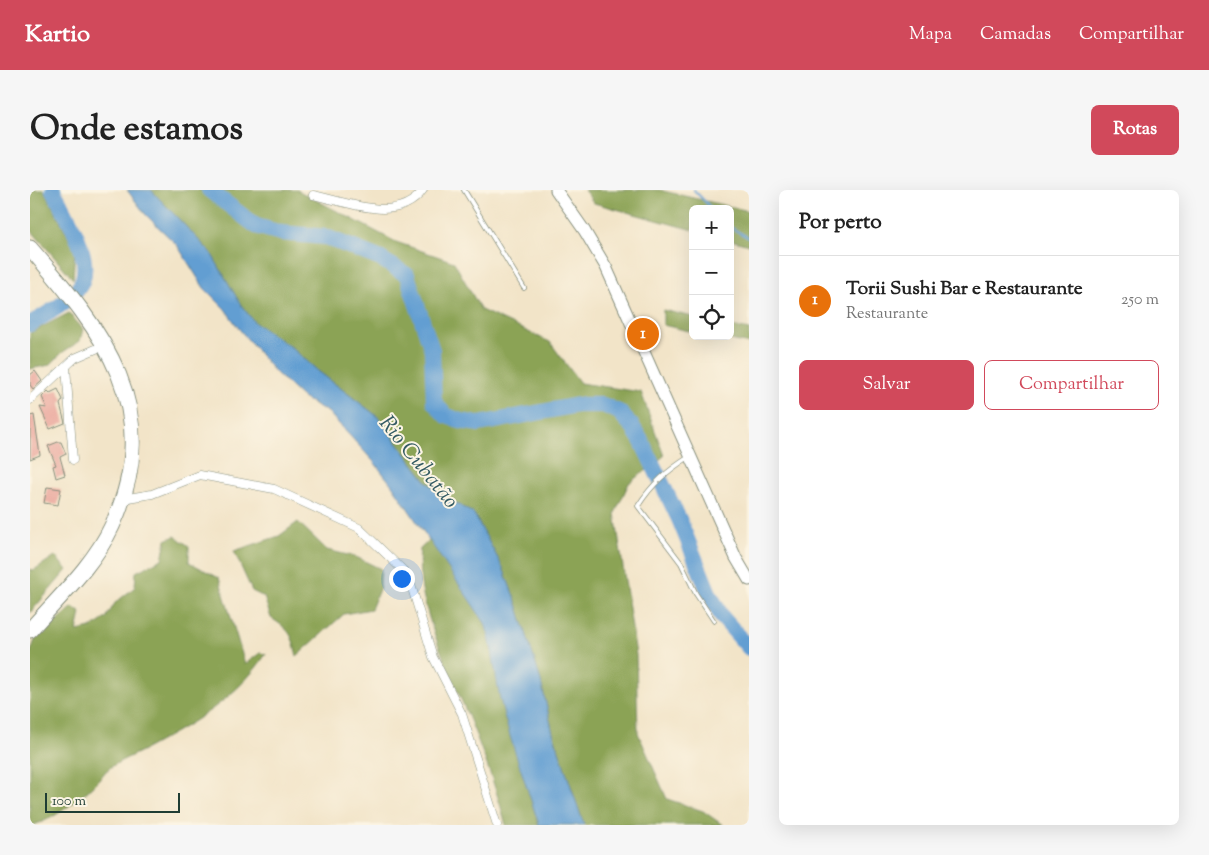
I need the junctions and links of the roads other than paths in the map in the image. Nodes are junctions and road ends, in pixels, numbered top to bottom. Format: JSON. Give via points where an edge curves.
{"nodes":[{"id":1,"x":423,"y":190,"type":"edge"},
{"id":2,"x":464,"y":190,"type":"edge"},
{"id":3,"x":556,"y":190,"type":"edge"},
{"id":4,"x":313,"y":195,"type":"dead end"},
{"id":5,"x":30,"y":248,"type":"edge"},
{"id":6,"x":524,"y":288,"type":"dead end"},
{"id":7,"x":105,"y":345,"type":"junction"},
{"id":8,"x":66,"y":367,"type":"junction"},
{"id":9,"x":30,"y":400,"type":"edge"},
{"id":10,"x":690,"y":456,"type":"junction"},
{"id":11,"x":73,"y":460,"type":"dead end"},
{"id":12,"x":122,"y":499,"type":"junction"},
{"id":13,"x":749,"y":580,"type":"edge"},
{"id":14,"x":714,"y":621,"type":"dead end"},
{"id":15,"x":30,"y":630,"type":"edge"},
{"id":16,"x":496,"y":825,"type":"edge"}],
"edges":[{"from":1,"to":4,"type":"street","via":[[406,206],[386,210]]},
{"from":2,"to":6,"type":"lane"},
{"from":3,"to":10,"type":"street","via":[[606,267]]},
{"from":5,"to":7,"type":"highway","via":[[76,301]]},
{"from":7,"to":8,"type":"street","via":[[75,358]]},
{"from":7,"to":12,"type":"highway","via":[[118,372],[132,439]]},
{"from":8,"to":9,"type":"street"},
{"from":8,"to":11,"type":"street"},
{"from":10,"to":13,"type":"street"},
{"from":10,"to":14,"type":"lane","via":[[667,470],[650,487],[638,506],[678,558]]},
{"from":12,"to":15,"type":"highway","via":[[112,527],[97,551]]},
{"from":12,"to":16,"type":"street","via":[[152,494],[200,475],[274,489],[359,528],[408,575],[433,657],[462,714]]}]}
